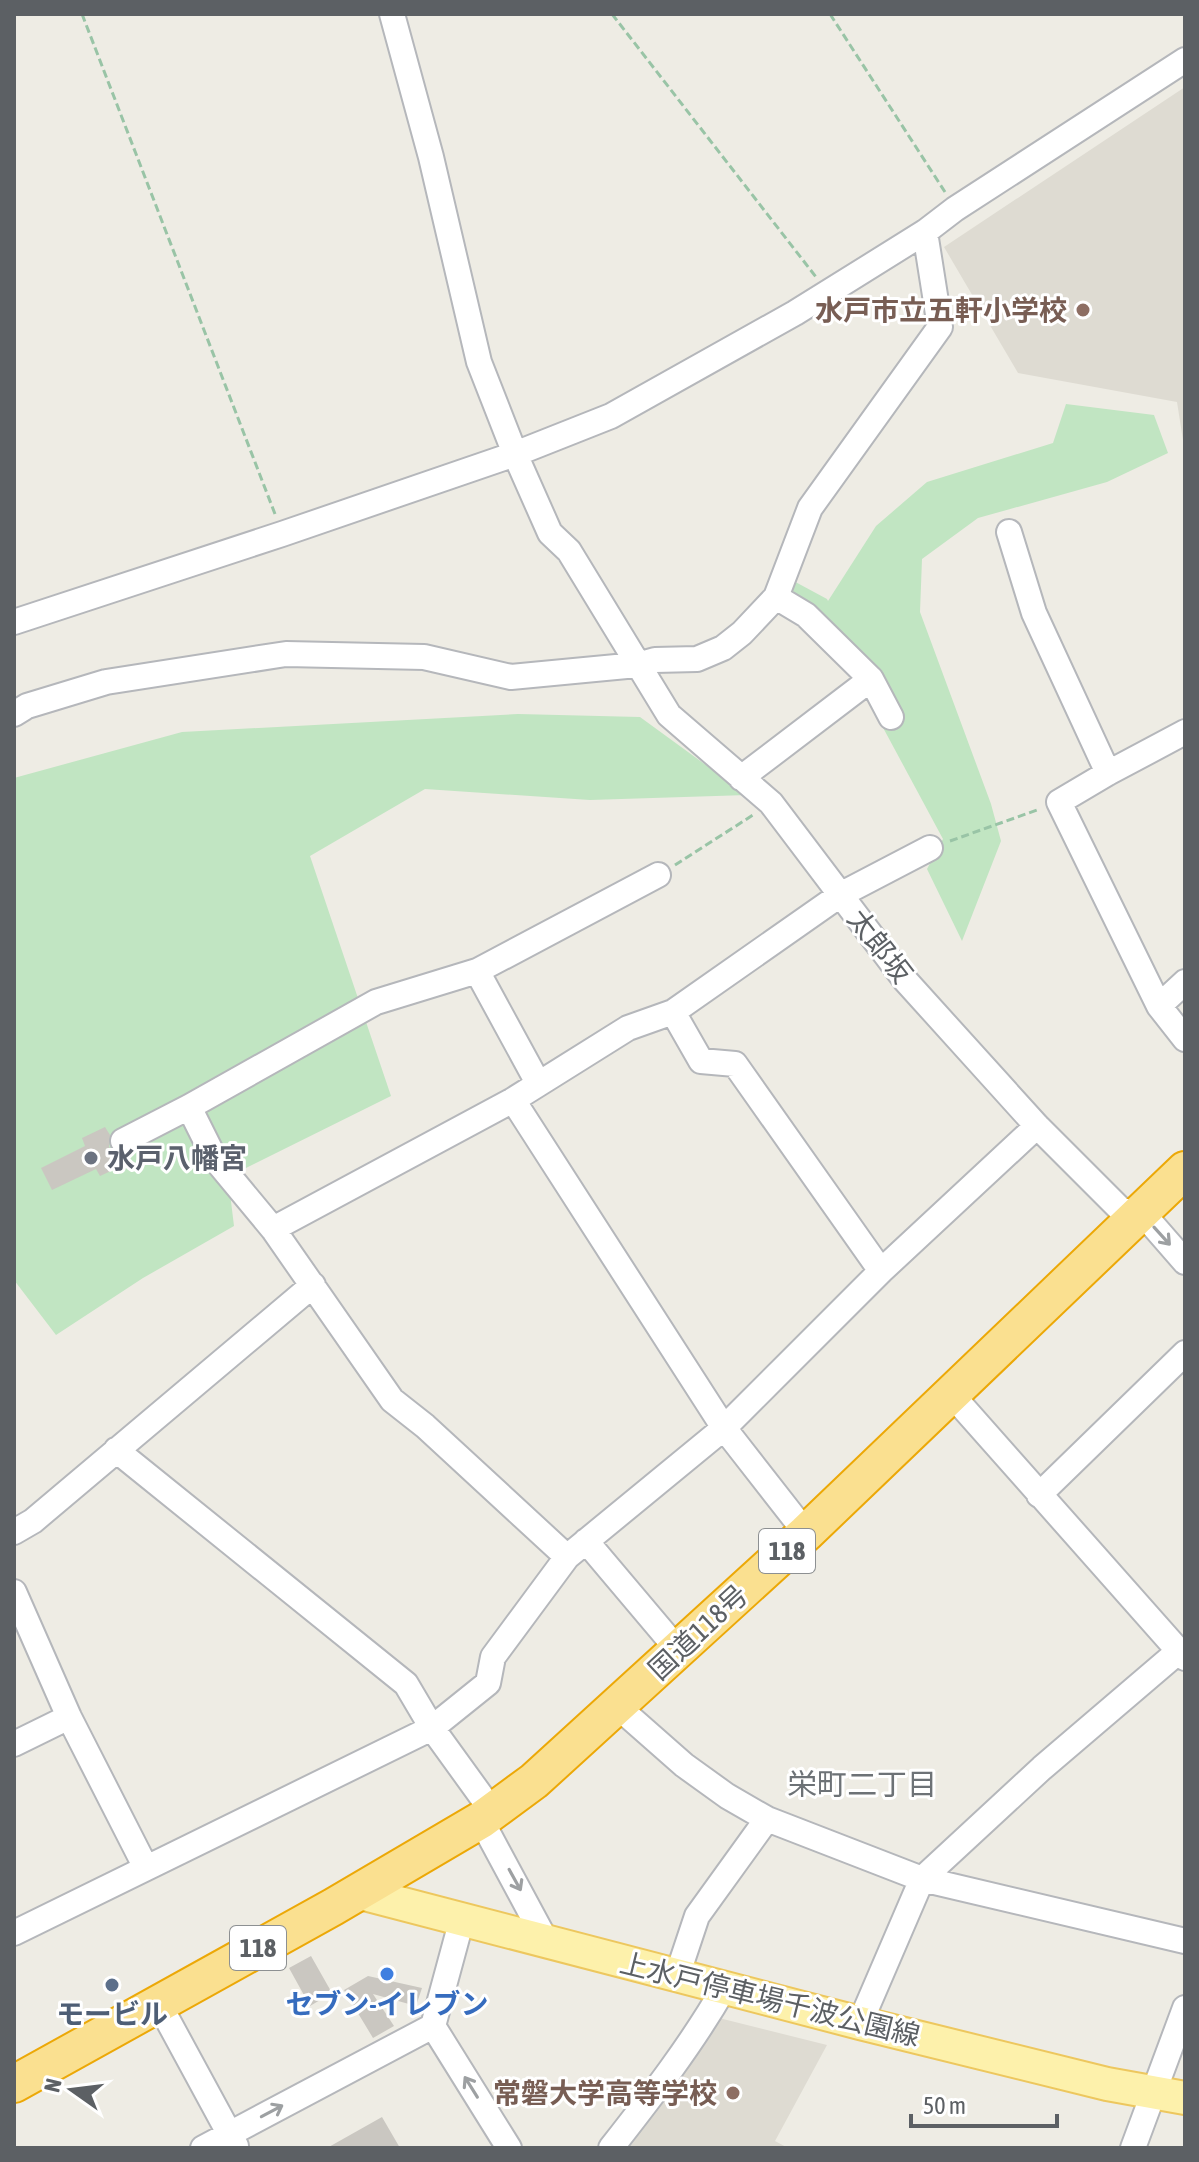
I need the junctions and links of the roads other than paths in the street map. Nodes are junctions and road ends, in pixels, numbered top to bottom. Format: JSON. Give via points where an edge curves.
{"nodes":[{"id":1,"x":392,"y":14,"type":"edge"},
{"id":2,"x":1185,"y":60,"type":"edge"},
{"id":3,"x":925,"y":232,"type":"junction"},
{"id":4,"x":515,"y":454,"type":"junction"},
{"id":5,"x":1009,"y":532,"type":"dead end"},
{"id":6,"x":776,"y":597,"type":"junction"},
{"id":7,"x":14,"y":622,"type":"edge"},
{"id":8,"x":637,"y":665,"type":"junction"},
{"id":9,"x":871,"y":679,"type":"junction"},
{"id":10,"x":14,"y":714,"type":"edge"},
{"id":11,"x":891,"y":717,"type":"dead end"},
{"id":12,"x":1185,"y":732,"type":"edge"},
{"id":13,"x":1108,"y":773,"type":"junction"},
{"id":14,"x":741,"y":778,"type":"junction"},
{"id":15,"x":930,"y":848,"type":"road end"},
{"id":16,"x":658,"y":875,"type":"road end"},
{"id":17,"x":840,"y":895,"type":"junction"},
{"id":18,"x":477,"y":971,"type":"junction"},
{"id":19,"x":1185,"y":982,"type":"edge"},
{"id":20,"x":1159,"y":1006,"type":"junction"},
{"id":21,"x":673,"y":1012,"type":"junction"},
{"id":22,"x":1185,"y":1039,"type":"edge"},
{"id":23,"x":538,"y":1083,"type":"junction"},
{"id":24,"x":513,"y":1100,"type":"junction"},
{"id":25,"x":189,"y":1107,"type":"junction"},
{"id":26,"x":1037,"y":1126,"type":"junction"},
{"id":27,"x":123,"y":1141,"type":"dead end"},
{"id":28,"x":1185,"y":1170,"type":"edge"},
{"id":29,"x":1136,"y":1216,"type":"junction"},
{"id":30,"x":273,"y":1229,"type":"junction"},
{"id":31,"x":1185,"y":1262,"type":"edge"},
{"id":32,"x":881,"y":1271,"type":"junction"},
{"id":33,"x":313,"y":1285,"type":"junction"},
{"id":34,"x":1185,"y":1353,"type":"edge"},
{"id":35,"x":952,"y":1395,"type":"junction"},
{"id":36,"x":724,"y":1428,"type":"junction"},
{"id":37,"x":116,"y":1450,"type":"junction"},
{"id":38,"x":1039,"y":1495,"type":"junction"},
{"id":39,"x":14,"y":1532,"type":"edge"},
{"id":40,"x":806,"y":1533,"type":"junction"},
{"id":41,"x":586,"y":1541,"type":"junction"},
{"id":42,"x":567,"y":1557,"type":"junction"},
{"id":43,"x":14,"y":1592,"type":"edge"},
{"id":44,"x":678,"y":1650,"type":"junction"},
{"id":45,"x":1182,"y":1655,"type":"edge"},
{"id":46,"x":617,"y":1706,"type":"junction"},
{"id":47,"x":69,"y":1717,"type":"junction"},
{"id":48,"x":432,"y":1728,"type":"junction"},
{"id":49,"x":14,"y":1744,"type":"edge"},
{"id":50,"x":487,"y":1815,"type":"junction"},
{"id":51,"x":767,"y":1819,"type":"junction"},
{"id":52,"x":146,"y":1868,"type":"junction"},
{"id":53,"x":922,"y":1879,"type":"junction"},
{"id":54,"x":357,"y":1892,"type":"junction"},
{"id":55,"x":462,"y":1919,"type":"junction"},
{"id":56,"x":14,"y":1933,"type":"edge"},
{"id":57,"x":546,"y":1941,"type":"junction"},
{"id":58,"x":1185,"y":1941,"type":"edge"},
{"id":59,"x":677,"y":1976,"type":"junction"},
{"id":60,"x":724,"y":1988,"type":"junction"},
{"id":61,"x":159,"y":2004,"type":"junction"},
{"id":62,"x":1185,"y":2008,"type":"edge"},
{"id":63,"x":860,"y":2023,"type":"junction"},
{"id":64,"x":433,"y":2026,"type":"junction"},
{"id":65,"x":14,"y":2084,"type":"edge"},
{"id":66,"x":1153,"y":2094,"type":"junction"},
{"id":67,"x":1185,"y":2098,"type":"edge"},
{"id":68,"x":234,"y":2141,"type":"edge"},
{"id":69,"x":203,"y":2148,"type":"edge"},
{"id":70,"x":509,"y":2148,"type":"edge"},
{"id":71,"x":611,"y":2148,"type":"edge"},
{"id":72,"x":1133,"y":2148,"type":"edge"}],
"edges":[{"from":1,"to":4,"type":"street","name":"太郎坂","via":[[479,362]]},
{"from":2,"to":3,"type":"street"},
{"from":3,"to":4,"type":"street","via":[[795,313],[611,416]]},
{"from":3,"to":6,"type":"street","via":[[940,327],[810,508]]},
{"from":4,"to":7,"type":"street"},
{"from":4,"to":8,"type":"street","name":"太郎坂","via":[[550,533],[569,551]]},
{"from":5,"to":13,"type":"street","via":[[1034,613]]},
{"from":6,"to":8,"type":"street","via":[[723,648],[697,659]]},
{"from":6,"to":9,"type":"street","via":[[806,615]]},
{"from":8,"to":10,"type":"street","via":[[511,677],[424,657],[286,654],[106,682]]},
{"from":8,"to":14,"type":"street","name":"太郎坂","via":[[669,715]]},
{"from":9,"to":11,"type":"street"},
{"from":9,"to":14,"type":"street"},
{"from":12,"to":13,"type":"street"},
{"from":13,"to":20,"type":"street","via":[[1059,802]]},
{"from":14,"to":17,"type":"street","name":"太郎坂","via":[[771,803]]},
{"from":15,"to":17,"type":"street"},
{"from":16,"to":18,"type":"street"},
{"from":17,"to":21,"type":"street"},
{"from":17,"to":26,"type":"street","name":"太郎坂","via":[[905,980]]},
{"from":18,"to":23,"type":"street"},
{"from":18,"to":25,"type":"street","via":[[376,1002]]},
{"from":19,"to":20,"type":"street"},
{"from":20,"to":22,"type":"street"},
{"from":21,"to":23,"type":"street","via":[[628,1028]]},
{"from":21,"to":32,"type":"street","via":[[701,1061],[735,1064]]},
{"from":23,"to":24,"type":"street"},
{"from":24,"to":30,"type":"street"},
{"from":24,"to":36,"type":"street"},
{"from":25,"to":27,"type":"street"},
{"from":25,"to":30,"type":"street","via":[[215,1159]]},
{"from":26,"to":29,"type":"street","name":"太郎坂","via":[[1119,1208]]},
{"from":26,"to":32,"type":"street"},
{"from":28,"to":29,"type":"highway","name":"国道118号","number":"118"},
{"from":29,"to":31,"type":"street","name":"太郎坂","one_way":true,"via":[[1151,1223]]},
{"from":29,"to":35,"type":"highway","name":"国道118号","number":"118"},
{"from":30,"to":33,"type":"street"},
{"from":32,"to":36,"type":"street"},
{"from":33,"to":37,"type":"street"},
{"from":33,"to":42,"type":"street","via":[[392,1400]]},
{"from":34,"to":38,"type":"street"},
{"from":35,"to":38,"type":"street"},
{"from":35,"to":40,"type":"highway","name":"国道118号","number":"118"},
{"from":36,"to":40,"type":"street"},
{"from":36,"to":41,"type":"street"},
{"from":37,"to":39,"type":"street"},
{"from":37,"to":48,"type":"street","via":[[406,1684]]},
{"from":38,"to":45,"type":"street"},
{"from":40,"to":44,"type":"highway","name":"国道118号","number":"118"},
{"from":41,"to":42,"type":"street"},
{"from":41,"to":44,"type":"street"},
{"from":42,"to":48,"type":"street","via":[[493,1657],[488,1683]]},
{"from":43,"to":47,"type":"street"},
{"from":44,"to":46,"type":"highway","name":"国道118号","number":"118"},
{"from":45,"to":53,"type":"street","via":[[1042,1768]]},
{"from":46,"to":50,"type":"highway","name":"国道118号","number":"118","via":[[534,1781]]},
{"from":46,"to":51,"type":"street","via":[[684,1765]]},
{"from":47,"to":49,"type":"street"},
{"from":47,"to":52,"type":"street"},
{"from":48,"to":50,"type":"street"},
{"from":48,"to":52,"type":"street"},
{"from":50,"to":54,"type":"highway","name":"国道118号","number":"118"},
{"from":50,"to":57,"type":"street","one_way":true},
{"from":51,"to":53,"type":"street"},
{"from":51,"to":59,"type":"street","via":[[697,1916]]},
{"from":52,"to":56,"type":"street"},
{"from":53,"to":58,"type":"street"},
{"from":53,"to":63,"type":"street"},
{"from":54,"to":55,"type":"main road","name":"上水戸停車場千波公園線"},
{"from":54,"to":61,"type":"highway","number":"118"},
{"from":55,"to":57,"type":"main road","name":"上水戸停車場千波公園線"},
{"from":55,"to":64,"type":"street"},
{"from":57,"to":59,"type":"main road","name":"上水戸停車場千波公園線"},
{"from":59,"to":60,"type":"main road","name":"上水戸停車場千波公園線"},
{"from":60,"to":63,"type":"main road","name":"上水戸停車場千波公園線"},
{"from":60,"to":71,"type":"street"},
{"from":61,"to":65,"type":"highway","number":"118"},
{"from":61,"to":68,"type":"street"},
{"from":62,"to":66,"type":"street"},
{"from":63,"to":66,"type":"main road","name":"上水戸停車場千波公園線"},
{"from":68,"to":64,"type":"street","one_way":true},
{"from":70,"to":64,"type":"street","one_way":true},
{"from":66,"to":67,"type":"main road","name":"上水戸停車場千波公園線"},
{"from":66,"to":72,"type":"street"},
{"from":68,"to":69,"type":"street"}]}
